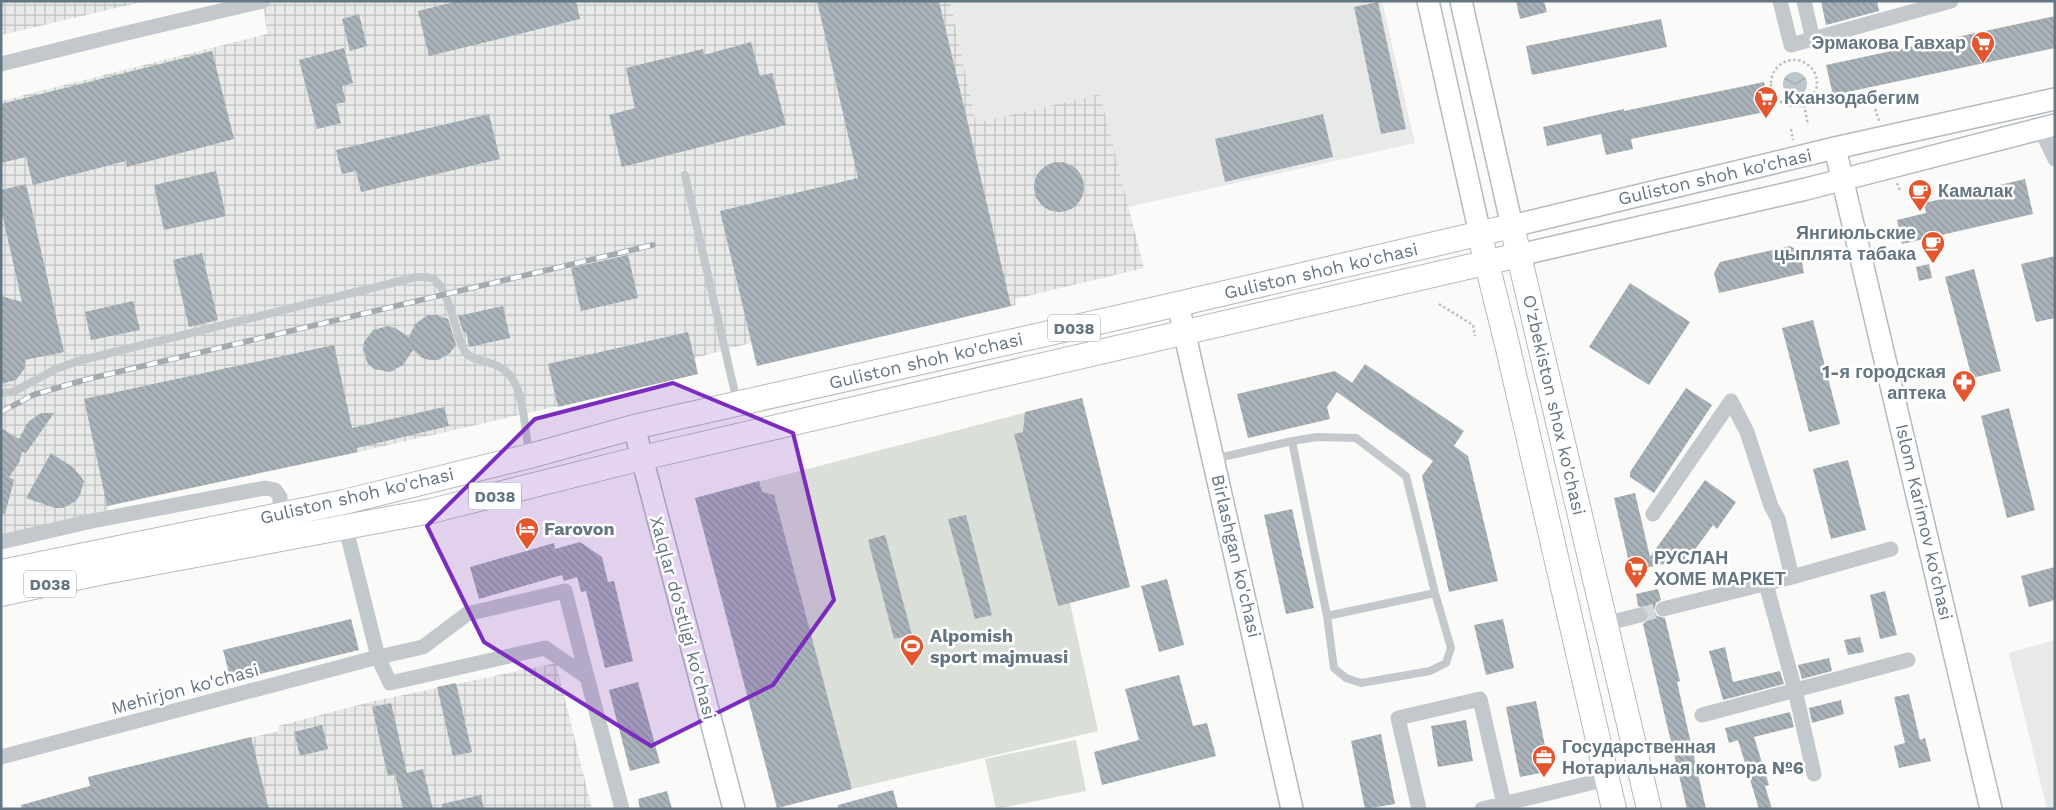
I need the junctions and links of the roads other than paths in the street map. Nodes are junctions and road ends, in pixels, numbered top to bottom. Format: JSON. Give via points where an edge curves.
{"nodes":[{"id":1,"x":264,"y":1,"type":"edge"},
{"id":2,"x":1428,"y":1,"type":"edge"},
{"id":3,"x":1462,"y":1,"type":"edge"},
{"id":4,"x":1780,"y":1,"type":"edge"},
{"id":5,"x":1804,"y":1,"type":"edge"},
{"id":6,"x":1951,"y":1,"type":"edge"},
{"id":7,"x":1813,"y":40,"type":"junction"},
{"id":8,"x":1,"y":64,"type":"edge"},
{"id":9,"x":2055,"y":98,"type":"edge"},
{"id":10,"x":2048,"y":127,"type":"edge"},
{"id":11,"x":1835,"y":148,"type":"junction"},
{"id":12,"x":2055,"y":159,"type":"edge"},
{"id":13,"x":1499,"y":172,"type":"junction"},
{"id":14,"x":685,"y":175,"type":"dead end"},
{"id":15,"x":1468,"y":178,"type":"junction"},
{"id":16,"x":1842,"y":180,"type":"junction"},
{"id":17,"x":1512,"y":226,"type":"junction"},
{"id":18,"x":1480,"y":234,"type":"junction"},
{"id":19,"x":1519,"y":255,"type":"junction"},
{"id":20,"x":1487,"y":263,"type":"junction"},
{"id":21,"x":1178,"y":304,"type":"junction"},
{"id":22,"x":1531,"y":305,"type":"junction"},
{"id":23,"x":1500,"y":313,"type":"junction"},
{"id":24,"x":1186,"y":333,"type":"junction"},
{"id":25,"x":1,"y":393,"type":"edge"},
{"id":26,"x":737,"y":404,"type":"junction"},
{"id":27,"x":634,"y":427,"type":"junction"},
{"id":28,"x":1292,"y":441,"type":"junction"},
{"id":29,"x":530,"y":456,"type":"junction"},
{"id":30,"x":642,"y":458,"type":"junction"},
{"id":31,"x":1214,"y":459,"type":"junction"},
{"id":32,"x":1653,"y":514,"type":"dead end"},
{"id":33,"x":270,"y":517,"type":"junction"},
{"id":34,"x":346,"y":528,"type":"junction"},
{"id":35,"x":1,"y":542,"type":"edge"},
{"id":36,"x":1891,"y":549,"type":"dead end"},
{"id":37,"x":98,"y":563,"type":"junction"},
{"id":38,"x":1,"y":572,"type":"edge"},
{"id":39,"x":1792,"y":577,"type":"junction"},
{"id":40,"x":1766,"y":584,"type":"junction"},
{"id":41,"x":1434,"y":593,"type":"junction"},
{"id":42,"x":1,"y":594,"type":"edge"},
{"id":43,"x":1663,"y":609,"type":"tunnel mouth"},
{"id":44,"x":1640,"y":615,"type":"tunnel mouth"},
{"id":45,"x":1327,"y":616,"type":"junction"},
{"id":46,"x":1605,"y":624,"type":"junction"},
{"id":47,"x":378,"y":657,"type":"junction"},
{"id":48,"x":1908,"y":660,"type":"dead end"},
{"id":49,"x":587,"y":677,"type":"junction"},
{"id":50,"x":1795,"y":690,"type":"junction"},
{"id":51,"x":1702,"y":715,"type":"dead end"},
{"id":52,"x":1,"y":757,"type":"edge"},
{"id":53,"x":1814,"y":774,"type":"dead end"},
{"id":54,"x":1607,"y":780,"type":"junction"},
{"id":55,"x":1504,"y":806,"type":"edge"},
{"id":56,"x":622,"y":809,"type":"edge"},
{"id":57,"x":734,"y":809,"type":"edge"},
{"id":58,"x":1292,"y":809,"type":"edge"},
{"id":59,"x":1419,"y":809,"type":"edge"},
{"id":60,"x":1482,"y":809,"type":"edge"},
{"id":61,"x":1614,"y":809,"type":"edge"},
{"id":62,"x":1649,"y":809,"type":"edge"},
{"id":63,"x":1991,"y":809,"type":"edge"}],
"edges":[{"from":1,"to":8,"type":"street"},
{"from":2,"to":15,"type":"main road","name":"O'zbekiston shox ko'chasi"},
{"from":3,"to":13,"type":"main road","name":"O'zbekiston shox ko'chasi"},
{"from":4,"to":7,"type":"street","via":[[1791,45]]},
{"from":5,"to":7,"type":"street"},
{"from":6,"to":7,"type":"street"},
{"from":9,"to":11,"type":"main road","name":"Guliston shoh ko'chasi"},
{"from":10,"to":12,"type":"street"},
{"from":10,"to":16,"type":"main road","name":"Guliston shoh ko'chasi"},
{"from":11,"to":16,"type":"main road","name":"Islom Karimov ko'chasi"},
{"from":11,"to":17,"type":"main road","name":"Guliston shoh ko'chasi"},
{"from":13,"to":15,"type":"main road"},
{"from":13,"to":17,"type":"main road","name":"O'zbekiston shox ko'chasi"},
{"from":14,"to":26,"type":"lane"},
{"from":15,"to":18,"type":"main road","name":"O'zbekiston shox ko'chasi"},
{"from":16,"to":19,"type":"main road","name":"Guliston shoh ko'chasi"},
{"from":16,"to":63,"type":"main road","name":"Islom Karimov ko'chasi"},
{"from":17,"to":18,"type":"main road","name":"Guliston shoh ko'chasi","number":"D038"},
{"from":17,"to":19,"type":"main road","name":"O'zbekiston shox ko'chasi"},
{"from":18,"to":20,"type":"main road","name":"O'zbekiston shox ko'chasi"},
{"from":18,"to":21,"type":"main road","name":"Guliston shoh ko'chasi","number":"D038"},
{"from":19,"to":20,"type":"main road","name":"Guliston shoh ko'chasi","number":"D038"},
{"from":19,"to":22,"type":"main road","name":"O'zbekiston shox ko'chasi"},
{"from":20,"to":23,"type":"main road","name":"O'zbekiston shox ko'chasi"},
{"from":20,"to":24,"type":"main road","name":"Guliston shoh ko'chasi","number":"D038"},
{"from":21,"to":24,"type":"main road","name":"Birlashgan ko'chasi"},
{"from":21,"to":26,"type":"main road","name":"Guliston shoh ko'chasi","number":"D038"},
{"from":22,"to":23,"type":"main road"},
{"from":22,"to":46,"type":"main road","name":"O'zbekiston shox ko'chasi"},
{"from":23,"to":54,"type":"main road","name":"O'zbekiston shox ko'chasi"},
{"from":24,"to":30,"type":"main road","name":"Guliston shoh ko'chasi","number":"D038"},
{"from":24,"to":31,"type":"main road","name":"Birlashgan ko'chasi"},
{"from":25,"to":29,"type":"lane","via":[[13,392],[78,361],[427,276],[440,288],[465,352],[474,358],[492,362],[513,378]]},
{"from":26,"to":27,"type":"main road","name":"Guliston shoh ko'chasi","number":"D038"},
{"from":27,"to":29,"type":"main road","name":"Guliston shoh ko'chasi","number":"D038"},
{"from":27,"to":30,"type":"main road","name":"Xalqlar do'stligi ko'chasi"},
{"from":28,"to":31,"type":"lane"},
{"from":28,"to":41,"type":"lane","via":[[1356,438],[1406,476]]},
{"from":28,"to":45,"type":"lane"},
{"from":29,"to":33,"type":"main road","name":"Guliston shoh ko'chasi","number":"D038"},
{"from":30,"to":34,"type":"main road","name":"Guliston shoh ko'chasi","number":"D038","via":[[431,512]]},
{"from":30,"to":57,"type":"main road","name":"Xalqlar do'stligi ko'chasi"},
{"from":31,"to":58,"type":"main road","name":"Birlashgan ko'chasi"},
{"from":32,"to":39,"type":"street","via":[[1731,401],[1747,432],[1778,519]]},
{"from":33,"to":35,"type":"street","via":[[280,507],[280,497],[275,490],[265,488]]},
{"from":33,"to":37,"type":"main road","name":"Guliston shoh ko'chasi","number":"D038"},
{"from":34,"to":37,"type":"main road","name":"Guliston shoh ko'chasi","number":"D038"},
{"from":34,"to":47,"type":"street"},
{"from":36,"to":39,"type":"street"},
{"from":37,"to":38,"type":"main road","name":"Guliston shoh ko'chasi","number":"D038"},
{"from":37,"to":42,"type":"main road","name":"Guliston shoh ko'chasi","number":"D038"},
{"from":39,"to":40,"type":"street"},
{"from":40,"to":43,"type":"street"},
{"from":40,"to":50,"type":"street"},
{"from":41,"to":45,"type":"lane"},
{"from":41,"to":45,"type":"lane","via":[[1452,648],[1446,663],[1430,671],[1361,683],[1346,678],[1334,668]]},
{"from":44,"to":46,"type":"street"},
{"from":46,"to":62,"type":"main road","name":"O'zbekiston shox ko'chasi"},
{"from":47,"to":49,"type":"street","via":[[390,683],[545,648]]},
{"from":47,"to":49,"type":"street","name":"Mehirjon ko'chasi","via":[[423,647],[468,614],[565,592]]},
{"from":47,"to":52,"type":"street","name":"Mehirjon ko'chasi"},
{"from":48,"to":50,"type":"street"},
{"from":49,"to":56,"type":"street"},
{"from":50,"to":51,"type":"street"},
{"from":50,"to":53,"type":"street"},
{"from":54,"to":55,"type":"street"},
{"from":54,"to":61,"type":"main road","name":"O'zbekiston shox ko'chasi"},
{"from":55,"to":59,"type":"street","via":[[1480,699],[1398,718]]},
{"from":55,"to":60,"type":"street"}]}
